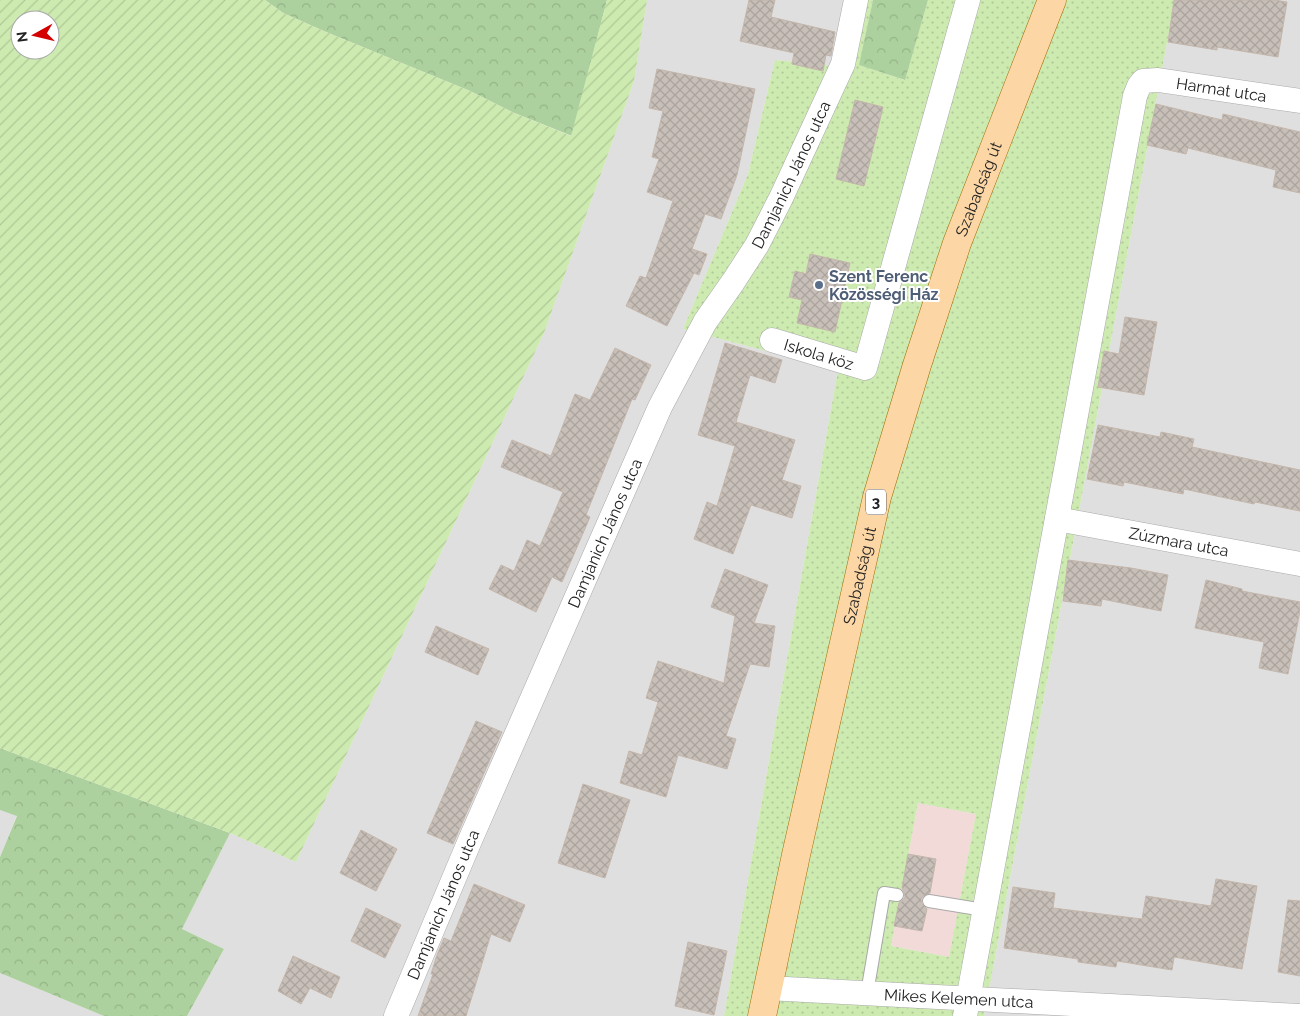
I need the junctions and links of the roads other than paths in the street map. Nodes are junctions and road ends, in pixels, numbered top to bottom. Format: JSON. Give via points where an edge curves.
{"nodes":[{"id":1,"x":856,"y":0,"type":"edge"},
{"id":2,"x":968,"y":0,"type":"edge"},
{"id":3,"x":1049,"y":2,"type":"edge"},
{"id":4,"x":1300,"y":101,"type":"edge"},
{"id":5,"x":772,"y":340,"type":"dead end"},
{"id":6,"x":1057,"y":519,"type":"junction"},
{"id":7,"x":1300,"y":564,"type":"edge"},
{"id":8,"x":898,"y":895,"type":"dead end"},
{"id":9,"x":929,"y":900,"type":"dead end"},
{"id":10,"x":984,"y":910,"type":"junction"},
{"id":11,"x":767,"y":988,"type":"junction"},
{"id":12,"x":867,"y":993,"type":"junction"},
{"id":13,"x":966,"y":1007,"type":"edge"},
{"id":14,"x":396,"y":1016,"type":"edge"},
{"id":15,"x":762,"y":1016,"type":"edge"},
{"id":16,"x":1300,"y":1016,"type":"edge"}],
"edges":[{"from":1,"to":14,"type":"street","name":"Damjanich János utca","via":[[843,64],[756,245],[705,322],[660,407]]},
{"from":2,"to":5,"type":"street","name":"Iskola köz","via":[[865,368]]},
{"from":3,"to":11,"type":"main road","name":"Szabadság út","number":"3","via":[[957,243],[872,514]]},
{"from":4,"to":6,"type":"street","name":"Harmat utca","via":[[1158,80],[1143,81],[1139,86]]},
{"from":6,"to":7,"type":"street","name":"Zúzmara utca"},
{"from":6,"to":10,"type":"street"},
{"from":8,"to":12,"type":"lane","via":[[884,893]]},
{"from":9,"to":10,"type":"lane"},
{"from":10,"to":13,"type":"street"},
{"from":11,"to":12,"type":"street","name":"Mikes Kelemen utca"},
{"from":11,"to":15,"type":"main road","name":"Szabadság út","number":"3"},
{"from":12,"to":13,"type":"street","name":"Mikes Kelemen utca"},
{"from":13,"to":16,"type":"street","name":"Mikes Kelemen utca"}]}
